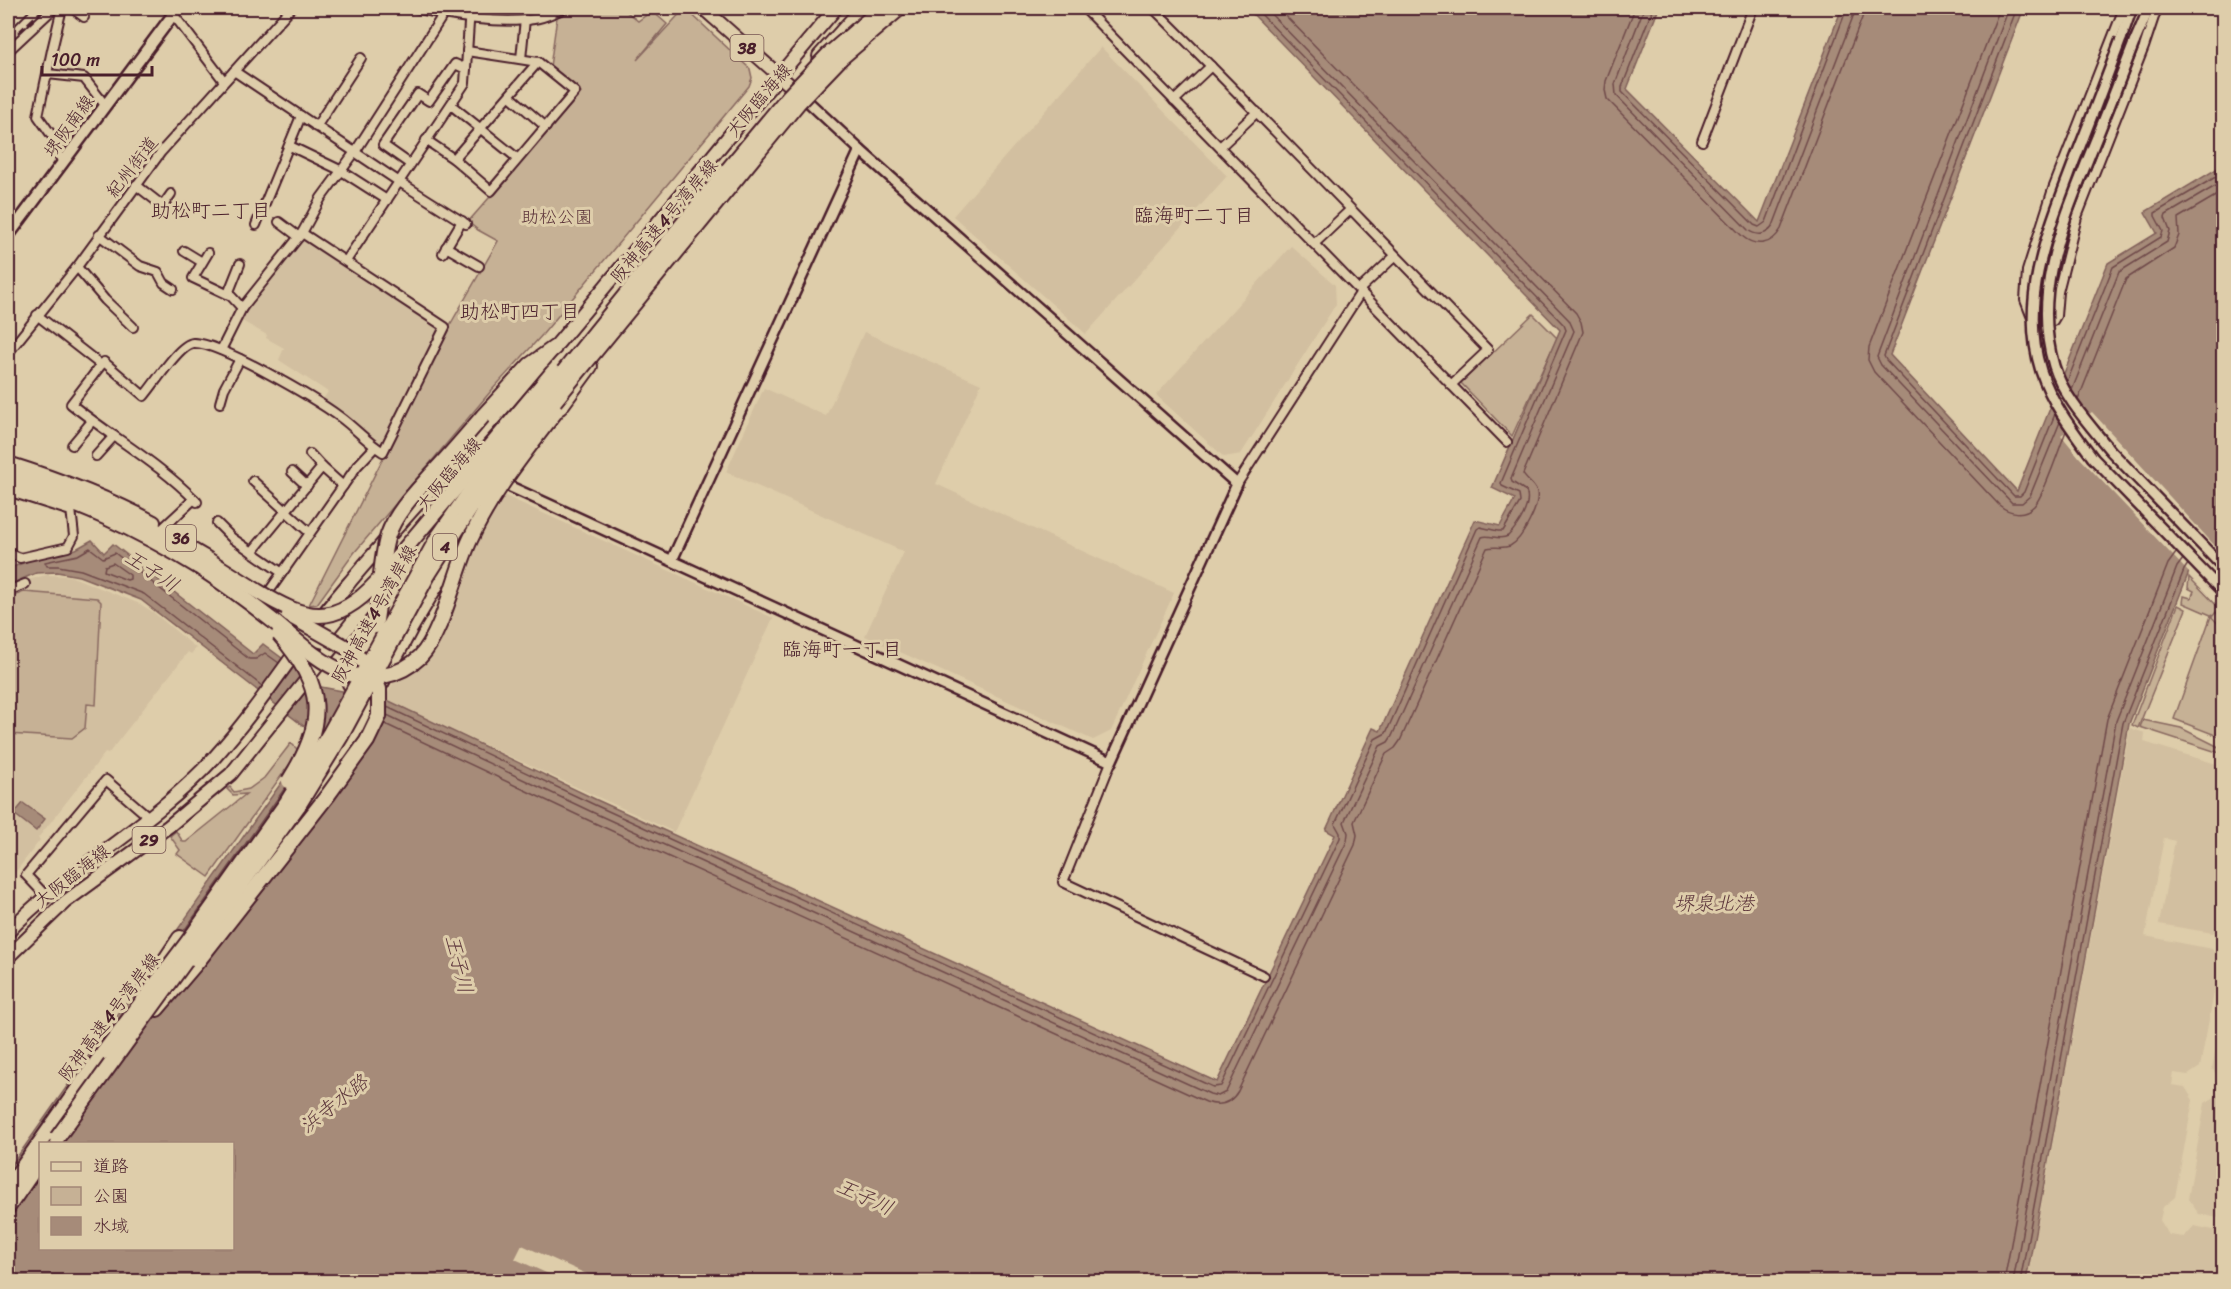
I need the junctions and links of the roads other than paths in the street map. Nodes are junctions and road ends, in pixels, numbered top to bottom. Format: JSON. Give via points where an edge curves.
{"nodes":[{"id":1,"x":25,"y":8,"type":"edge"},
{"id":2,"x":54,"y":8,"type":"edge"},
{"id":3,"x":62,"y":8,"type":"edge"},
{"id":4,"x":72,"y":8,"type":"edge"},
{"id":5,"x":291,"y":8,"type":"edge"},
{"id":6,"x":417,"y":8,"type":"edge"},
{"id":7,"x":548,"y":8,"type":"edge"},
{"id":8,"x":566,"y":8,"type":"edge"},
{"id":9,"x":703,"y":8,"type":"edge"},
{"id":10,"x":836,"y":8,"type":"edge"},
{"id":11,"x":862,"y":8,"type":"edge"},
{"id":12,"x":882,"y":8,"type":"edge"},
{"id":13,"x":900,"y":8,"type":"edge"},
{"id":14,"x":1084,"y":8,"type":"edge"},
{"id":15,"x":1153,"y":8,"type":"edge"},
{"id":16,"x":1754,"y":8,"type":"edge"},
{"id":17,"x":2124,"y":8,"type":"edge"},
{"id":18,"x":2132,"y":8,"type":"edge"},
{"id":19,"x":2149,"y":8,"type":"edge"},
{"id":20,"x":2157,"y":8,"type":"edge"},
{"id":21,"x":172,"y":10,"type":"edge"},
{"id":22,"x":470,"y":12,"type":"edge"},
{"id":23,"x":443,"y":15,"type":"junction"},
{"id":24,"x":84,"y":17,"type":"dead end"},
{"id":25,"x":536,"y":19,"type":"junction"},
{"id":26,"x":525,"y":20,"type":"junction"},
{"id":27,"x":8,"y":25,"type":"edge"},
{"id":28,"x":8,"y":51,"type":"edge"},
{"id":29,"x":467,"y":51,"type":"junction"},
{"id":30,"x":361,"y":58,"type":"dead end"},
{"id":31,"x":521,"y":59,"type":"junction"},
{"id":32,"x":538,"y":62,"type":"junction"},
{"id":33,"x":1211,"y":66,"type":"junction"},
{"id":34,"x":466,"y":69,"type":"junction"},
{"id":35,"x":234,"y":71,"type":"junction"},
{"id":36,"x":48,"y":74,"type":"junction"},
{"id":37,"x":778,"y":75,"type":"junction"},
{"id":38,"x":224,"y":81,"type":"junction"},
{"id":39,"x":792,"y":87,"type":"junction"},
{"id":40,"x":510,"y":96,"type":"junction"},
{"id":41,"x":1174,"y":100,"type":"junction"},
{"id":42,"x":105,"y":105,"type":"junction"},
{"id":43,"x":451,"y":105,"type":"junction"},
{"id":44,"x":1257,"y":112,"type":"junction"},
{"id":45,"x":301,"y":116,"type":"junction"},
{"id":46,"x":316,"y":127,"type":"junction"},
{"id":47,"x":546,"y":127,"type":"junction"},
{"id":48,"x":481,"y":128,"type":"junction"},
{"id":49,"x":426,"y":140,"type":"junction"},
{"id":50,"x":1702,"y":141,"type":"dead end"},
{"id":51,"x":290,"y":146,"type":"junction"},
{"id":52,"x":1220,"y":147,"type":"junction"},
{"id":53,"x":860,"y":150,"type":"junction"},
{"id":54,"x":355,"y":153,"type":"junction"},
{"id":55,"x":517,"y":158,"type":"junction"},
{"id":56,"x":454,"y":159,"type":"junction"},
{"id":57,"x":62,"y":161,"type":"junction"},
{"id":58,"x":410,"y":164,"type":"junction"},
{"id":59,"x":340,"y":170,"type":"junction"},
{"id":60,"x":398,"y":181,"type":"junction"},
{"id":61,"x":136,"y":185,"type":"junction"},
{"id":62,"x":171,"y":194,"type":"dead end"},
{"id":63,"x":387,"y":200,"type":"junction"},
{"id":64,"x":1350,"y":210,"type":"junction"},
{"id":65,"x":279,"y":222,"type":"dead end"},
{"id":66,"x":256,"y":225,"type":"dead end"},
{"id":67,"x":677,"y":231,"type":"junction"},
{"id":68,"x":99,"y":234,"type":"junction"},
{"id":69,"x":8,"y":235,"type":"edge"},
{"id":70,"x":301,"y":235,"type":"junction"},
{"id":71,"x":1314,"y":244,"type":"junction"},
{"id":72,"x":184,"y":251,"type":"dead end"},
{"id":73,"x":208,"y":253,"type":"dead end"},
{"id":74,"x":1395,"y":256,"type":"junction"},
{"id":75,"x":346,"y":261,"type":"junction"},
{"id":76,"x":202,"y":262,"type":"junction"},
{"id":77,"x":240,"y":264,"type":"dead end"},
{"id":78,"x":479,"y":266,"type":"dead end"},
{"id":79,"x":77,"y":267,"type":"junction"},
{"id":80,"x":173,"y":289,"type":"dead end"},
{"id":81,"x":644,"y":291,"type":"junction"},
{"id":82,"x":1360,"y":291,"type":"junction"},
{"id":83,"x":228,"y":294,"type":"junction"},
{"id":84,"x":621,"y":294,"type":"junction"},
{"id":85,"x":242,"y":308,"type":"junction"},
{"id":86,"x":37,"y":315,"type":"junction"},
{"id":87,"x":133,"y":327,"type":"dead end"},
{"id":88,"x":554,"y":348,"type":"junction"},
{"id":89,"x":221,"y":350,"type":"junction"},
{"id":90,"x":8,"y":353,"type":"edge"},
{"id":91,"x":240,"y":359,"type":"junction"},
{"id":92,"x":101,"y":365,"type":"junction"},
{"id":93,"x":1451,"y":385,"type":"junction"},
{"id":94,"x":220,"y":403,"type":"dead end"},
{"id":95,"x":92,"y":421,"type":"junction"},
{"id":96,"x":114,"y":436,"type":"junction"},
{"id":97,"x":1507,"y":442,"type":"dead end"},
{"id":98,"x":72,"y":445,"type":"dead end"},
{"id":99,"x":375,"y":447,"type":"junction"},
{"id":100,"x":310,"y":454,"type":"dead end"},
{"id":101,"x":96,"y":456,"type":"dead end"},
{"id":102,"x":8,"y":463,"type":"edge"},
{"id":103,"x":322,"y":467,"type":"junction"},
{"id":104,"x":477,"y":469,"type":"junction"},
{"id":105,"x":8,"y":471,"type":"edge"},
{"id":106,"x":292,"y":472,"type":"dead end"},
{"id":107,"x":8,"y":481,"type":"edge"},
{"id":108,"x":253,"y":481,"type":"dead end"},
{"id":109,"x":500,"y":481,"type":"junction"},
{"id":110,"x":1237,"y":484,"type":"junction"},
{"id":111,"x":307,"y":486,"type":"junction"},
{"id":112,"x":343,"y":486,"type":"junction"},
{"id":113,"x":8,"y":489,"type":"edge"},
{"id":114,"x":71,"y":509,"type":"junction"},
{"id":115,"x":286,"y":511,"type":"junction"},
{"id":116,"x":217,"y":523,"type":"dead end"},
{"id":117,"x":164,"y":527,"type":"junction"},
{"id":118,"x":309,"y":532,"type":"junction"},
{"id":119,"x":252,"y":552,"type":"junction"},
{"id":120,"x":8,"y":553,"type":"edge"},
{"id":121,"x":672,"y":560,"type":"junction"},
{"id":122,"x":202,"y":563,"type":"junction"},
{"id":123,"x":2223,"y":568,"type":"edge"},
{"id":124,"x":281,"y":572,"type":"junction"},
{"id":125,"x":25,"y":584,"type":"dead end"},
{"id":126,"x":8,"y":591,"type":"edge"},
{"id":127,"x":268,"y":593,"type":"junction"},
{"id":128,"x":2223,"y":593,"type":"edge"},
{"id":129,"x":318,"y":621,"type":"junction"},
{"id":130,"x":306,"y":637,"type":"junction"},
{"id":131,"x":335,"y":645,"type":"junction"},
{"id":132,"x":1111,"y":762,"type":"junction"},
{"id":133,"x":309,"y":767,"type":"junction"},
{"id":134,"x":150,"y":818,"type":"junction"},
{"id":135,"x":250,"y":892,"type":"junction"},
{"id":136,"x":46,"y":896,"type":"junction"},
{"id":137,"x":8,"y":932,"type":"edge"},
{"id":138,"x":8,"y":957,"type":"edge"},
{"id":139,"x":1264,"y":976,"type":"dead end"},
{"id":140,"x":104,"y":1052,"type":"junction"},
{"id":141,"x":55,"y":1141,"type":"edge"},
{"id":142,"x":40,"y":1142,"type":"edge"},
{"id":143,"x":39,"y":1144,"type":"edge"},
{"id":144,"x":39,"y":1162,"type":"edge"},
{"id":145,"x":8,"y":1188,"type":"edge"},
{"id":146,"x":8,"y":1207,"type":"edge"}],
"edges":[{"from":1,"to":27,"type":"street"},
{"from":2,"to":28,"type":"street"},
{"from":3,"to":36,"type":"street"},
{"from":4,"to":24,"type":"street"},
{"from":5,"to":35,"type":"street","name":"紀州街道"},
{"from":6,"to":23,"type":"street"},
{"from":7,"to":25,"type":"street"},
{"from":8,"to":25,"type":"street"},
{"from":9,"to":37,"type":"main road","number":"38"},
{"from":10,"to":37,"type":"main road","name":"大阪臨海線","number":"29"},
{"from":11,"to":39,"type":"main road","name":"大阪臨海線","number":"29"},
{"from":12,"to":67,"type":"highway","name":"阪神高速4号湾岸線","number":"4","bridge":true,"via":[[809,74]]},
{"from":13,"to":81,"type":"highway","name":"阪神高速4号湾岸線","number":"4","bridge":true,"via":[[812,87]]},
{"from":14,"to":41,"type":"street"},
{"from":15,"to":33,"type":"street"},
{"from":16,"to":50,"type":"street"},
{"from":17,"to":20,"type":"street","via":[[2053,189],[2027,271],[2025,300],[2032,318],[2040,323],[2053,321],[2056,316],[2058,292],[2077,217]]},
{"from":18,"to":128,"type":"street","bridge":true,"via":[[2049,228],[2036,278],[2033,326],[2041,372],[2067,424],[2093,458]]},
{"from":19,"to":123,"type":"street","bridge":true,"via":[[2059,233],[2049,273],[2046,325],[2054,368],[2075,407],[2110,450]]},
{"from":21,"to":38,"type":"street"},
{"from":21,"to":42,"type":"main road","name":"堺阪南線"},
{"from":22,"to":23,"type":"street"},
{"from":22,"to":26,"type":"street"},
{"from":22,"to":29,"type":"street"},
{"from":23,"to":54,"type":"street"},
{"from":25,"to":26,"type":"street"},
{"from":26,"to":31,"type":"street"},
{"from":29,"to":31,"type":"street"},
{"from":29,"to":34,"type":"street"},
{"from":30,"to":46,"type":"street"},
{"from":31,"to":32,"type":"street"},
{"from":32,"to":40,"type":"street"},
{"from":32,"to":47,"type":"street","via":[[575,92]]},
{"from":33,"to":41,"type":"street"},
{"from":33,"to":44,"type":"street"},
{"from":34,"to":43,"type":"street","via":[[465,83]]},
{"from":34,"to":58,"type":"street","via":[[455,64],[429,101],[417,94],[383,145]]},
{"from":35,"to":38,"type":"street","name":"紀州街道"},
{"from":35,"to":45,"type":"street"},
{"from":36,"to":42,"type":"street","via":[[84,78]]},
{"from":36,"to":57,"type":"street","via":[[38,116],[55,140]]},
{"from":37,"to":39,"type":"main road","number":"38"},
{"from":37,"to":88,"type":"main road","name":"大阪臨海線","number":"29"},
{"from":38,"to":61,"type":"street","name":"紀州街道"},
{"from":39,"to":53,"type":"street"},
{"from":39,"to":84,"type":"main road","name":"大阪臨海線","number":"29"},
{"from":40,"to":47,"type":"street"},
{"from":40,"to":48,"type":"street"},
{"from":41,"to":52,"type":"street"},
{"from":42,"to":57,"type":"main road","name":"堺阪南線"},
{"from":43,"to":48,"type":"street"},
{"from":43,"to":49,"type":"street"},
{"from":44,"to":52,"type":"street"},
{"from":44,"to":64,"type":"street"},
{"from":45,"to":46,"type":"street"},
{"from":45,"to":51,"type":"street"},
{"from":46,"to":54,"type":"street"},
{"from":47,"to":55,"type":"street"},
{"from":48,"to":55,"type":"street"},
{"from":48,"to":56,"type":"street"},
{"from":49,"to":56,"type":"street"},
{"from":49,"to":58,"type":"street"},
{"from":51,"to":59,"type":"street"},
{"from":51,"to":66,"type":"street"},
{"from":52,"to":71,"type":"street"},
{"from":53,"to":110,"type":"street"},
{"from":53,"to":121,"type":"street"},
{"from":54,"to":59,"type":"street"},
{"from":54,"to":60,"type":"street"},
{"from":55,"to":56,"type":"street","via":[[491,191]]},
{"from":57,"to":69,"type":"main road","name":"堺阪南線"},
{"from":58,"to":60,"type":"street"},
{"from":59,"to":63,"type":"street"},
{"from":59,"to":70,"type":"street"},
{"from":60,"to":63,"type":"street"},
{"from":60,"to":78,"type":"street","via":[[464,222],[444,250]]},
{"from":61,"to":62,"type":"street","via":[[161,208]]},
{"from":61,"to":68,"type":"street","name":"紀州街道"},
{"from":63,"to":75,"type":"street"},
{"from":64,"to":71,"type":"street"},
{"from":64,"to":74,"type":"street"},
{"from":65,"to":70,"type":"street"},
{"from":67,"to":122,"type":"highway","bridge":true,"via":[[535,392],[377,582],[352,605],[326,615],[293,611]]},
{"from":67,"to":133,"type":"highway","name":"阪神高速4号湾岸線","number":"4","bridge":true,"via":[[463,500],[418,572]]},
{"from":68,"to":79,"type":"street","name":"紀州街道"},
{"from":68,"to":80,"type":"street","via":[[140,266],[158,272]]},
{"from":70,"to":75,"type":"street"},
{"from":70,"to":85,"type":"street"},
{"from":71,"to":82,"type":"street"},
{"from":72,"to":76,"type":"street"},
{"from":73,"to":76,"type":"street"},
{"from":74,"to":82,"type":"street"},
{"from":74,"to":93,"type":"street","via":[[1488,350]]},
{"from":75,"to":99,"type":"street","via":[[445,327],[383,452]]},
{"from":76,"to":83,"type":"street","via":[[194,278]]},
{"from":77,"to":83,"type":"street"},
{"from":79,"to":86,"type":"street","name":"紀州街道"},
{"from":79,"to":87,"type":"street"},
{"from":81,"to":122,"type":"highway","bridge":true,"via":[[501,485],[470,539],[432,639],[419,657],[402,670],[370,677],[341,671]]},
{"from":81,"to":141,"type":"highway","name":"阪神高速4号湾岸線","number":"4","bridge":true,"via":[[472,507],[428,575],[309,788]]},
{"from":82,"to":93,"type":"street"},
{"from":82,"to":110,"type":"street"},
{"from":83,"to":85,"type":"street"},
{"from":84,"to":104,"type":"main road","name":"大阪臨海線","number":"29"},
{"from":84,"to":109,"type":"main road","via":[[610,325]]},
{"from":85,"to":89,"type":"street"},
{"from":86,"to":90,"type":"street","name":"紀州街道"},
{"from":86,"to":92,"type":"street"},
{"from":88,"to":129,"type":"main road","name":"大阪臨海線","number":"29"},
{"from":88,"to":133,"type":"highway","bridge":true,"via":[[530,365],[483,416],[395,521],[383,558],[375,626]]},
{"from":89,"to":91,"type":"street"},
{"from":89,"to":92,"type":"street","via":[[194,343],[186,346],[144,396],[104,362]]},
{"from":91,"to":94,"type":"street"},
{"from":91,"to":99,"type":"street","via":[[340,417]]},
{"from":92,"to":95,"type":"street","via":[[70,404]]},
{"from":93,"to":97,"type":"street"},
{"from":95,"to":96,"type":"street"},
{"from":95,"to":98,"type":"street"},
{"from":96,"to":101,"type":"street"},
{"from":96,"to":117,"type":"street","via":[[160,467],[195,501]]},
{"from":99,"to":112,"type":"street"},
{"from":100,"to":103,"type":"street"},
{"from":102,"to":117,"type":"main road","number":"36","via":[[60,479]]},
{"from":103,"to":111,"type":"street"},
{"from":103,"to":112,"type":"street"},
{"from":104,"to":109,"type":"street"},
{"from":104,"to":131,"type":"main road","name":"大阪臨海線","number":"29"},
{"from":105,"to":122,"type":"highway","via":[[113,508],[158,531]]},
{"from":106,"to":111,"type":"street"},
{"from":107,"to":122,"type":"highway","via":[[109,517]]},
{"from":108,"to":115,"type":"street"},
{"from":109,"to":121,"type":"street"},
{"from":109,"to":135,"type":"highway","bridge":true,"via":[[425,603],[344,753]]},
{"from":110,"to":132,"type":"street"},
{"from":111,"to":115,"type":"street"},
{"from":112,"to":118,"type":"street"},
{"from":113,"to":114,"type":"main road","number":"36"},
{"from":114,"to":120,"type":"street","via":[[74,536],[68,547],[20,558]]},
{"from":114,"to":130,"type":"main road","number":"36","via":[[123,530],[183,562]]},
{"from":115,"to":118,"type":"street"},
{"from":115,"to":119,"type":"street"},
{"from":116,"to":119,"type":"street"},
{"from":117,"to":127,"type":"main road","number":"36"},
{"from":118,"to":124,"type":"street"},
{"from":119,"to":124,"type":"street"},
{"from":121,"to":132,"type":"street"},
{"from":122,"to":135,"type":"highway","bridge":true,"via":[[357,654],[373,672],[380,689],[379,716],[367,741]]},
{"from":122,"to":140,"type":"highway","bridge":true,"via":[[269,624],[297,656],[312,686],[316,706],[314,728],[298,767],[278,799]]},
{"from":124,"to":127,"type":"street"},
{"from":125,"to":126,"type":"street"},
{"from":127,"to":129,"type":"main road","number":"36"},
{"from":129,"to":130,"type":"main road","name":"大阪臨海線","number":"29"},
{"from":129,"to":131,"type":"main road","number":"36"},
{"from":130,"to":131,"type":"main road","number":"36"},
{"from":130,"to":134,"type":"main road","name":"大阪臨海線","number":"29","via":[[262,699],[202,770]]},
{"from":131,"to":138,"type":"main road","name":"大阪臨海線","number":"29","via":[[231,774],[169,826],[65,902]]},
{"from":132,"to":139,"type":"street","via":[[1063,882]]},
{"from":133,"to":140,"type":"highway","name":"阪神高速4号湾岸線","number":"4","bridge":true,"via":[[187,943]]},
{"from":134,"to":136,"type":"main road","name":"大阪臨海線","number":"29"},
{"from":134,"to":136,"type":"street","via":[[106,780],[26,875]]},
{"from":135,"to":141,"type":"highway","bridge":true},
{"from":136,"to":137,"type":"main road","name":"大阪臨海線","number":"29"},
{"from":140,"to":142,"type":"highway","name":"阪神高速4号湾岸線","number":"4"},
{"from":143,"to":145,"type":"highway","name":"阪神高速4号湾岸線","number":"4"},
{"from":144,"to":146,"type":"highway"}]}
